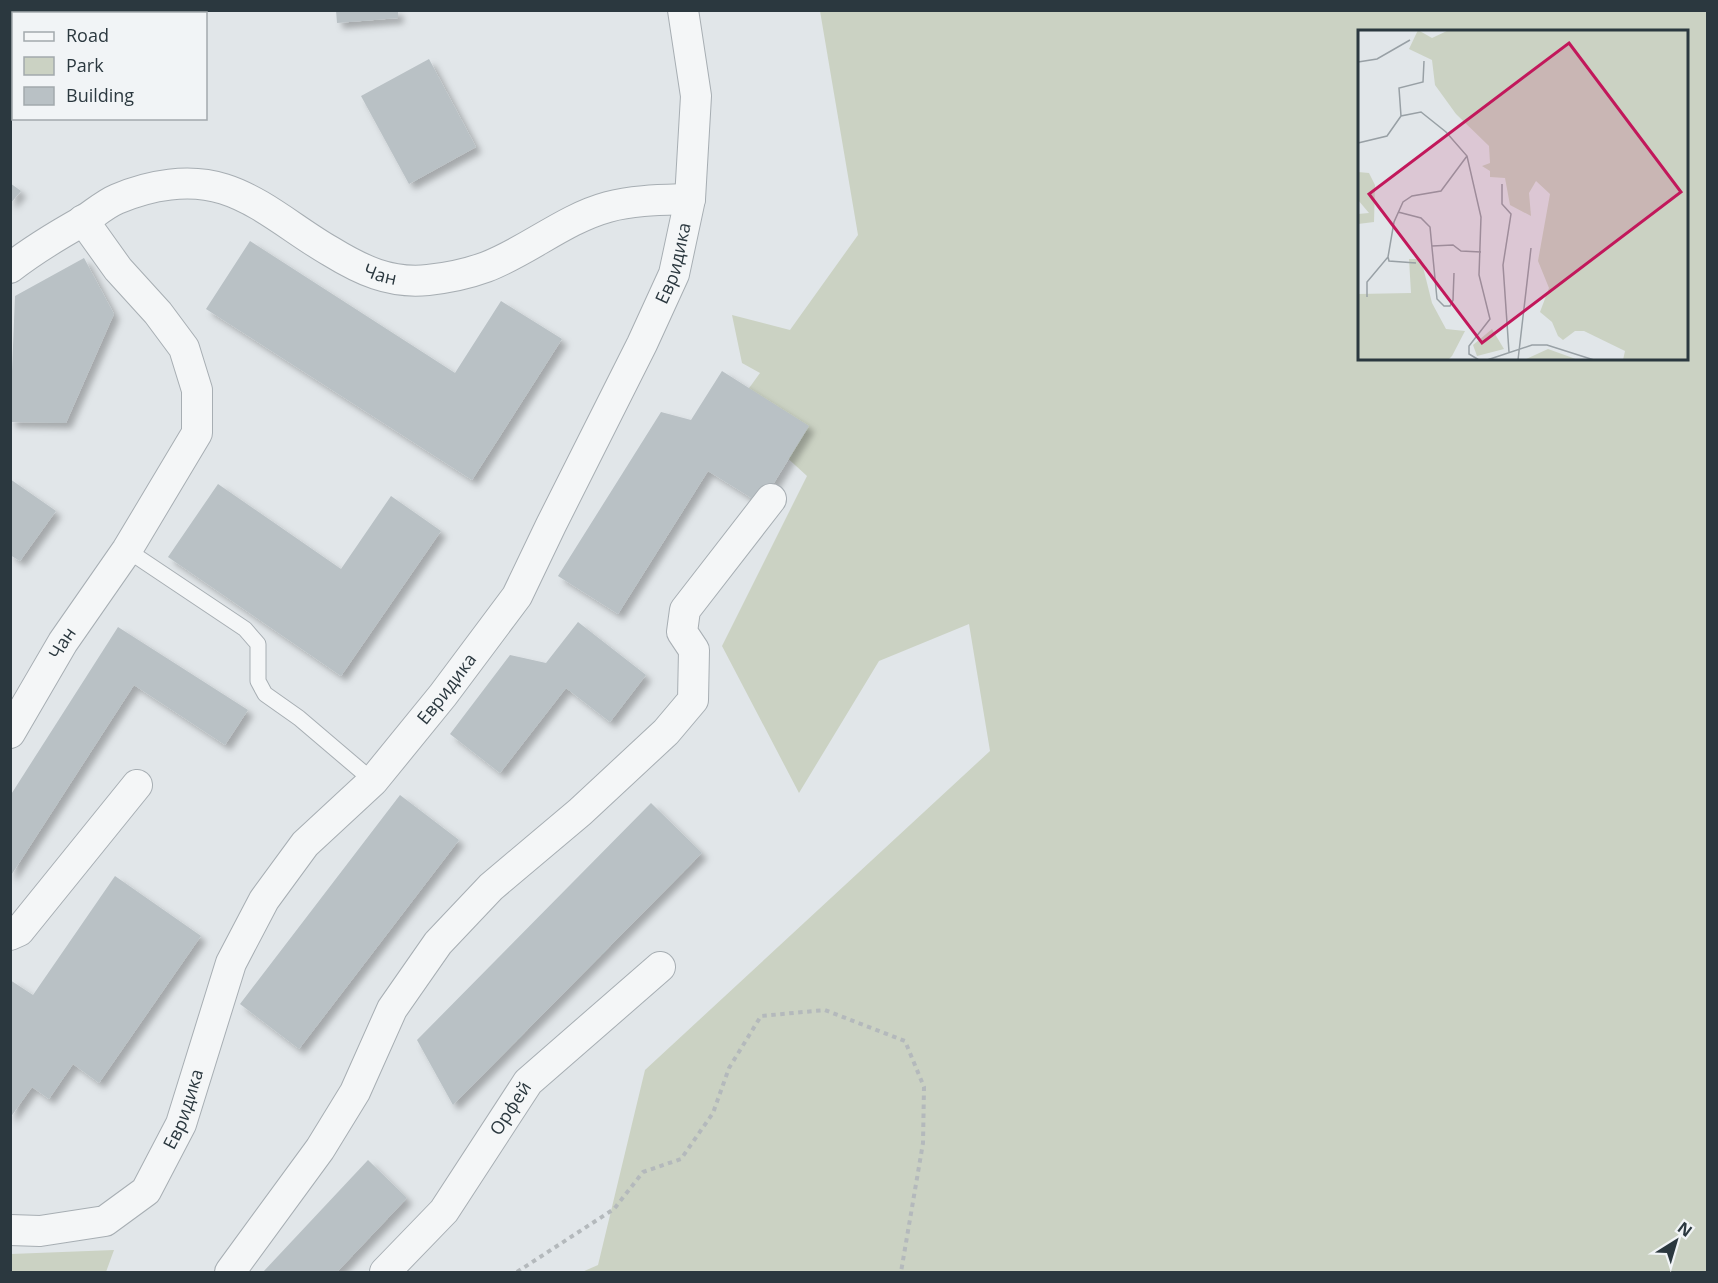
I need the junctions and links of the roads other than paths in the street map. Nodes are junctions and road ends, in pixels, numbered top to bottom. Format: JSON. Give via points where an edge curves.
{"nodes":[{"id":1,"x":683,"y":10,"type":"edge"},
{"id":2,"x":690,"y":199,"type":"junction"},
{"id":3,"x":83,"y":220,"type":"junction"},
{"id":4,"x":10,"y":268,"type":"edge"},
{"id":5,"x":771,"y":499,"type":"dead end"},
{"id":6,"x":127,"y":550,"type":"junction"},
{"id":7,"x":10,"y":733,"type":"edge"},
{"id":8,"x":374,"y":781,"type":"junction"},
{"id":9,"x":137,"y":785,"type":"dead end"},
{"id":10,"x":10,"y":935,"type":"edge"},
{"id":11,"x":660,"y":967,"type":"dead end"},
{"id":12,"x":10,"y":1230,"type":"edge"},
{"id":13,"x":230,"y":1272,"type":"edge"},
{"id":14,"x":385,"y":1272,"type":"edge"}],
"edges":[{"from":1,"to":2,"type":"street","name":"Евридика","via":[[696,96]]},
{"from":2,"to":3,"type":"street","name":"Чан","via":[[608,207],[576,219],[487,266],[426,280],[375,275],[319,246],[254,203],[224,189],[199,184],[151,188],[117,199]]},
{"from":2,"to":8,"type":"street","name":"Евридика","via":[[674,274],[517,596]]},
{"from":3,"to":4,"type":"street","name":"Чан"},
{"from":3,"to":6,"type":"street","name":"Чан","via":[[184,348],[197,390],[197,433]]},
{"from":5,"to":13,"type":"street","via":[[685,610],[682,632],[694,650],[693,700],[666,732],[580,812],[491,887],[438,944],[392,1009],[354,1092],[320,1149]]},
{"from":6,"to":7,"type":"street","name":"Чан","via":[[63,642]]},
{"from":6,"to":8,"type":"lane","via":[[245,629],[258,644],[258,681],[265,694]]},
{"from":8,"to":12,"type":"street","name":"Евридика","via":[[305,844],[264,900],[231,963],[181,1124],[146,1191],[105,1221],[40,1231]]},
{"from":9,"to":10,"type":"street","via":[[19,930]]},
{"from":11,"to":14,"type":"street","name":"Орфей","via":[[528,1082],[444,1211]]}]}
